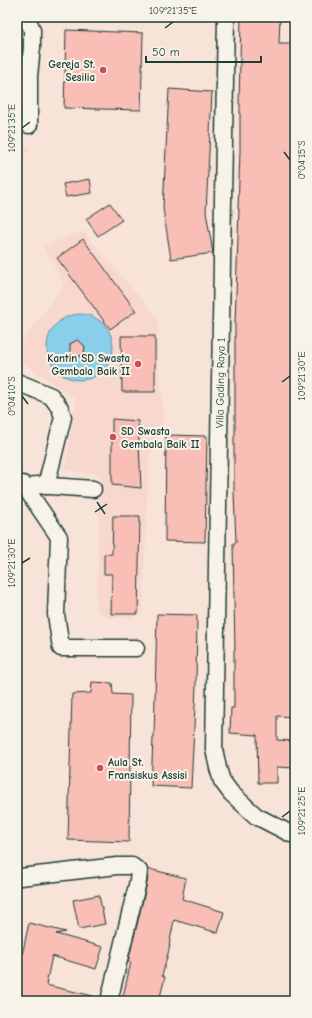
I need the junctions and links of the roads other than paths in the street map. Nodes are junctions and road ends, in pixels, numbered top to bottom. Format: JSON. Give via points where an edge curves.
{"nodes":[{"id":1,"x":17,"y":17,"type":"edge"},
{"id":2,"x":226,"y":17,"type":"edge"},
{"id":3,"x":29,"y":126,"type":"dead end"},
{"id":4,"x":17,"y":382,"type":"edge"},
{"id":5,"x":20,"y":483,"type":"edge"},
{"id":6,"x":46,"y":486,"type":"junction"},
{"id":7,"x":93,"y":489,"type":"dead end"},
{"id":8,"x":136,"y":648,"type":"dead end"},
{"id":9,"x":295,"y":833,"type":"edge"},
{"id":10,"x":18,"y":881,"type":"edge"},
{"id":11,"x":109,"y":1001,"type":"edge"}],
"edges":[{"from":1,"to":3,"type":"street","via":[[29,22],[32,30]]},
{"from":2,"to":9,"type":"street","name":"Villa Gading Raya 1","via":[[214,749],[222,781],[231,793],[256,816],[291,834]]},
{"from":4,"to":6,"type":"street","via":[[51,396],[63,417]]},
{"from":5,"to":6,"type":"street"},
{"from":5,"to":8,"type":"street","via":[[59,537],[56,614],[61,648]]},
{"from":6,"to":7,"type":"street"},
{"from":10,"to":11,"type":"street","via":[[117,866],[132,866],[139,871]]}]}
